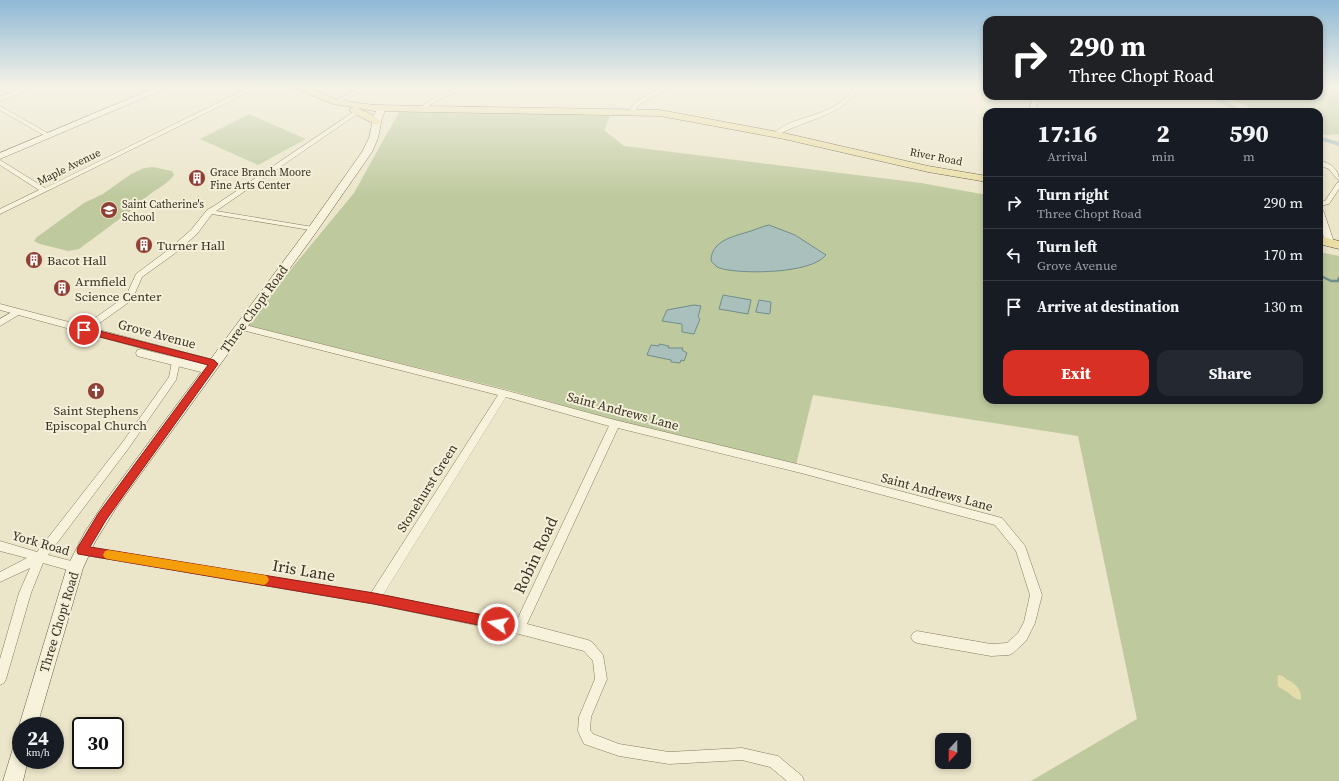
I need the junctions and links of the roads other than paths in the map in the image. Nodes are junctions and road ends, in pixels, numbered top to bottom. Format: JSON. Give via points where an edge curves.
{"nodes":[{"id":1,"x":27,"y":123,"type":"edge"},
{"id":2,"x":79,"y":123,"type":"edge"},
{"id":3,"x":182,"y":123,"type":"edge"},
{"id":4,"x":340,"y":123,"type":"edge"},
{"id":5,"x":376,"y":123,"type":"edge"},
{"id":6,"x":720,"y":123,"type":"edge"},
{"id":7,"x":798,"y":123,"type":"edge"},
{"id":8,"x":776,"y":134,"type":"junction"},
{"id":9,"x":49,"y":136,"type":"junction"},
{"id":10,"x":0,"y":156,"type":"edge"},
{"id":11,"x":0,"y":162,"type":"edge"},
{"id":12,"x":1323,"y":164,"type":"edge"},
{"id":13,"x":983,"y":178,"type":"edge"},
{"id":14,"x":1339,"y":178,"type":"edge"},
{"id":15,"x":1339,"y":184,"type":"edge"},
{"id":16,"x":44,"y":190,"type":"junction"},
{"id":17,"x":1323,"y":204,"type":"edge"},
{"id":18,"x":0,"y":212,"type":"edge"},
{"id":19,"x":210,"y":212,"type":"junction"},
{"id":20,"x":1323,"y":222,"type":"edge"},
{"id":21,"x":313,"y":229,"type":"junction"},
{"id":22,"x":1329,"y":240,"type":"edge"},
{"id":23,"x":0,"y":307,"type":"edge"},
{"id":24,"x":0,"y":314,"type":"edge"},
{"id":25,"x":13,"y":314,"type":"junction"},
{"id":26,"x":0,"y":323,"type":"edge"},
{"id":27,"x":241,"y":327,"type":"junction"},
{"id":28,"x":80,"y":332,"type":"junction"},
{"id":29,"x":176,"y":362,"type":"junction"},
{"id":30,"x":211,"y":367,"type":"junction"},
{"id":31,"x":504,"y":393,"type":"junction"},
{"id":32,"x":615,"y":424,"type":"junction"},
{"id":33,"x":0,"y":546,"type":"edge"},
{"id":34,"x":82,"y":551,"type":"junction"},
{"id":35,"x":39,"y":558,"type":"junction"},
{"id":36,"x":75,"y":567,"type":"junction"},
{"id":37,"x":0,"y":577,"type":"edge"},
{"id":38,"x":374,"y":598,"type":"junction"},
{"id":39,"x":519,"y":628,"type":"junction"},
{"id":40,"x":917,"y":637,"type":"dead end"},
{"id":41,"x":0,"y":679,"type":"edge"},
{"id":42,"x":31,"y":717,"type":"edge"},
{"id":43,"x":16,"y":769,"type":"edge"},
{"id":44,"x":13,"y":781,"type":"edge"},
{"id":45,"x":797,"y":781,"type":"edge"}],
"edges":[{"from":1,"to":9,"type":"street"},
{"from":2,"to":9,"type":"main road"},
{"from":3,"to":16,"type":"street","name":"Maple Avenue"},
{"from":4,"to":19,"type":"street"},
{"from":5,"to":21,"type":"main road","name":"Three Chopt Road","via":[[374,138],[367,152]]},
{"from":6,"to":8,"type":"main road","name":"River Road"},
{"from":7,"to":8,"type":"street"},
{"from":8,"to":13,"type":"main road","name":"River Road","via":[[928,169]]},
{"from":9,"to":10,"type":"main road"},
{"from":11,"to":16,"type":"street"},
{"from":12,"to":14,"type":"street","via":[[1331,168]]},
{"from":15,"to":17,"type":"street","via":[[1327,203]]},
{"from":16,"to":18,"type":"street","name":"Maple Avenue"},
{"from":19,"to":21,"type":"street"},
{"from":19,"to":28,"type":"street","via":[[194,232],[139,276],[129,298]]},
{"from":20,"to":22,"type":"street"},
{"from":21,"to":27,"type":"main road","name":"Three Chopt Road"},
{"from":23,"to":25,"type":"street","name":"Grove Avenue"},
{"from":24,"to":25,"type":"street","name":"Grove Avenue"},
{"from":25,"to":26,"type":"street"},
{"from":25,"to":28,"type":"street","name":"Grove Avenue"},
{"from":27,"to":30,"type":"main road","name":"Three Chopt Road"},
{"from":27,"to":31,"type":"street","name":"Saint Andrews Lane"},
{"from":28,"to":29,"type":"street","name":"Grove Avenue"},
{"from":28,"to":30,"type":"street","name":"Grove Avenue"},
{"from":29,"to":30,"type":"street","name":"Grove Avenue"},
{"from":29,"to":35,"type":"street","via":[[173,378],[125,446]]},
{"from":30,"to":34,"type":"main road","name":"Three Chopt Road","via":[[102,517]]},
{"from":31,"to":32,"type":"street","name":"Saint Andrews Lane"},
{"from":31,"to":38,"type":"street","name":"Stonehurst Green"},
{"from":32,"to":39,"type":"street","name":"Robin Road"},
{"from":32,"to":40,"type":"street","name":"Saint Andrews Lane","via":[[801,469],[998,521],[1021,549],[1036,595],[1029,623],[1022,637],[1009,649],[991,650]]},
{"from":33,"to":35,"type":"street","name":"York Road"},
{"from":34,"to":36,"type":"main road","name":"Three Chopt Road"},
{"from":34,"to":38,"type":"street","name":"Iris Lane"},
{"from":35,"to":36,"type":"street","name":"York Road"},
{"from":35,"to":37,"type":"street"},
{"from":35,"to":41,"type":"street","via":[[25,593]]},
{"from":36,"to":42,"type":"main road","name":"Three Chopt Road"},
{"from":38,"to":39,"type":"street","name":"Iris Lane"},
{"from":39,"to":45,"type":"street","via":[[588,646],[600,658],[601,679],[585,717],[584,731],[589,739],[619,750],[669,758],[742,754],[773,761]]},
{"from":43,"to":44,"type":"main road"}]}
